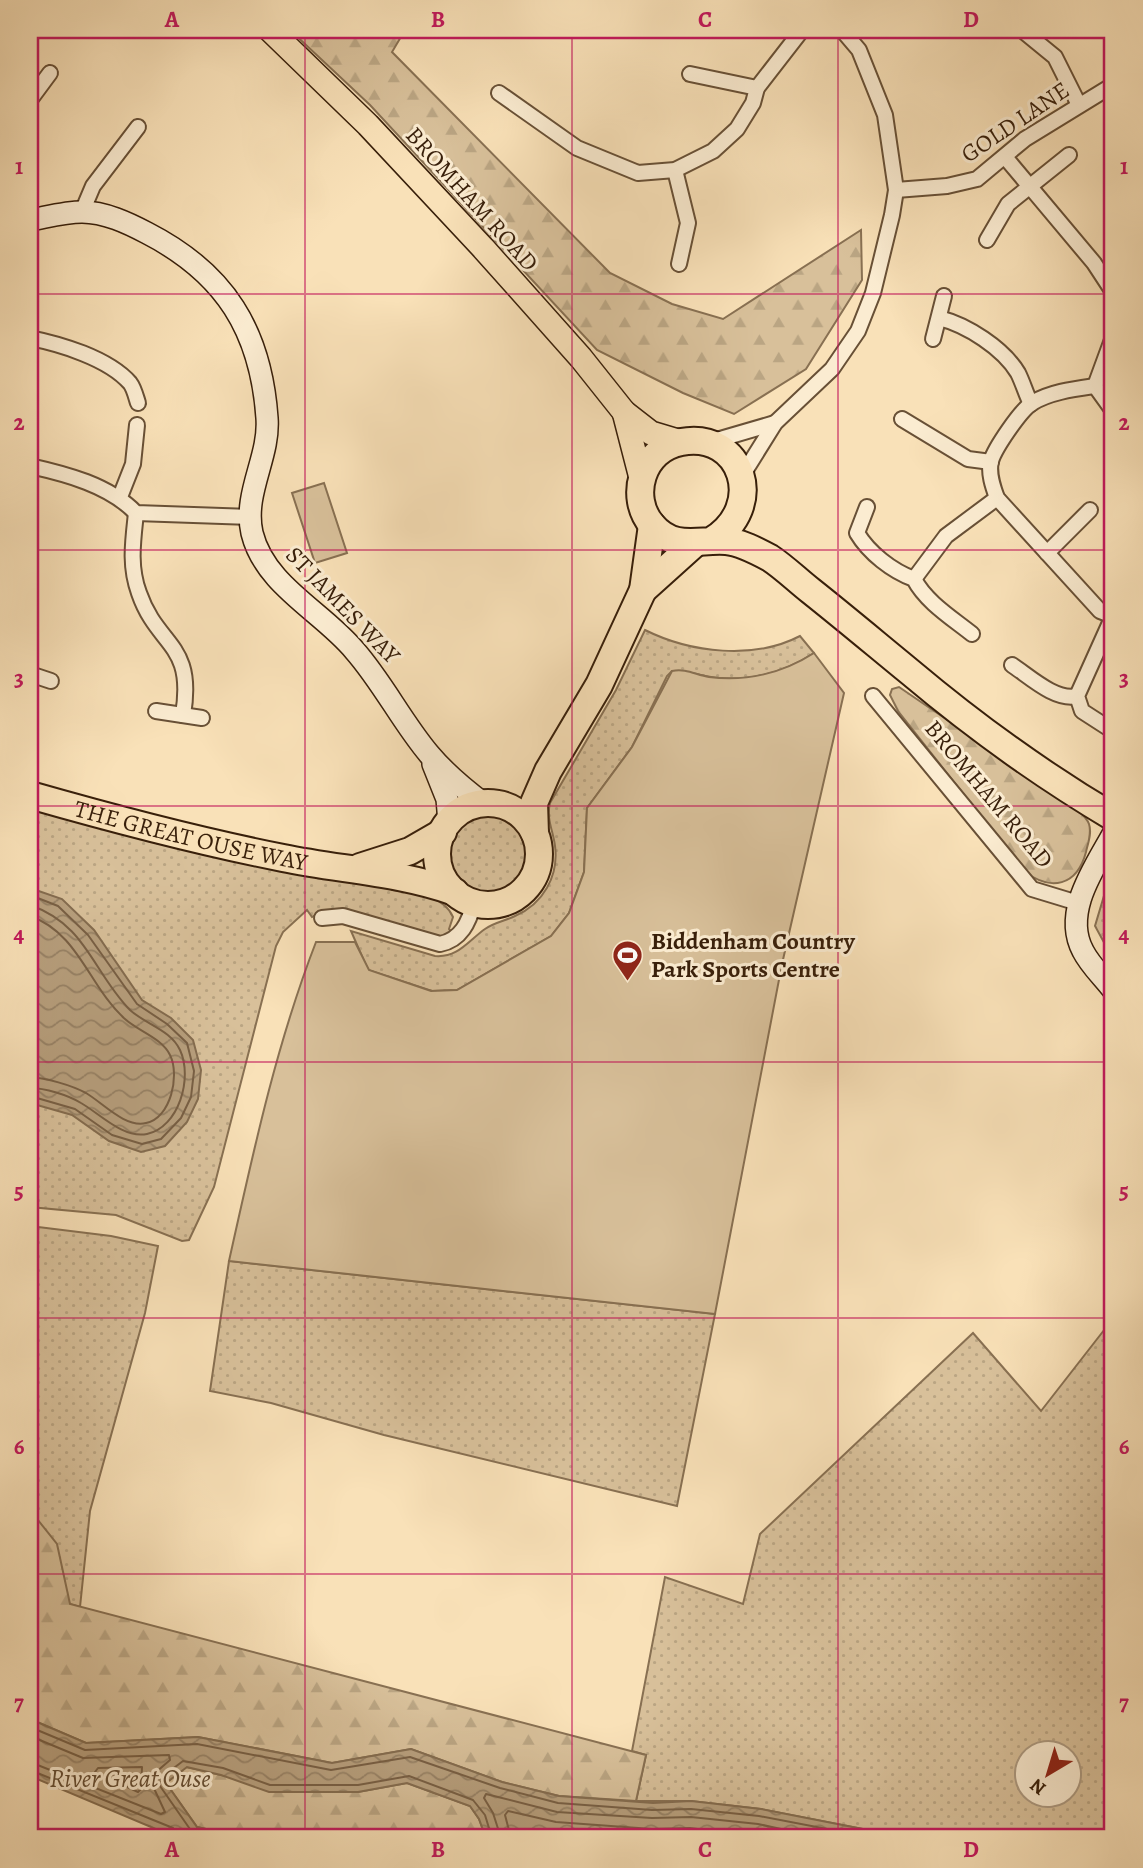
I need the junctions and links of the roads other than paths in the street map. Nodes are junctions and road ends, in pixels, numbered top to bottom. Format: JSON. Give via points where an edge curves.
{"nodes":[{"id":1,"x":270,"y":30,"type":"edge"},
{"id":2,"x":802,"y":30,"type":"edge"},
{"id":3,"x":842,"y":30,"type":"edge"},
{"id":4,"x":1022,"y":30,"type":"edge"},
{"id":5,"x":50,"y":73,"type":"dead end"},
{"id":6,"x":690,"y":74,"type":"dead end"},
{"id":7,"x":1113,"y":85,"type":"edge"},
{"id":8,"x":757,"y":88,"type":"junction"},
{"id":9,"x":499,"y":93,"type":"dead end"},
{"id":10,"x":30,"y":100,"type":"edge"},
{"id":11,"x":1079,"y":105,"type":"junction"},
{"id":12,"x":138,"y":127,"type":"dead end"},
{"id":13,"x":1069,"y":155,"type":"dead end"},
{"id":14,"x":1005,"y":157,"type":"junction"},
{"id":15,"x":675,"y":170,"type":"junction"},
{"id":16,"x":1028,"y":187,"type":"junction"},
{"id":17,"x":896,"y":190,"type":"junction"},
{"id":18,"x":82,"y":212,"type":"junction"},
{"id":19,"x":30,"y":220,"type":"edge"},
{"id":20,"x":987,"y":240,"type":"dead end"},
{"id":21,"x":679,"y":264,"type":"dead end"},
{"id":22,"x":1113,"y":292,"type":"edge"},
{"id":23,"x":944,"y":296,"type":"dead end"},
{"id":24,"x":939,"y":318,"type":"junction"},
{"id":25,"x":1113,"y":337,"type":"edge"},
{"id":26,"x":30,"y":338,"type":"edge"},
{"id":27,"x":933,"y":339,"type":"dead end"},
{"id":28,"x":1095,"y":386,"type":"junction"},
{"id":29,"x":138,"y":403,"type":"dead end"},
{"id":30,"x":1031,"y":404,"type":"junction"},
{"id":31,"x":1113,"y":411,"type":"edge"},
{"id":32,"x":624,"y":412,"type":"junction"},
{"id":33,"x":902,"y":419,"type":"dead end"},
{"id":34,"x":775,"y":423,"type":"junction"},
{"id":35,"x":137,"y":425,"type":"dead end"},
{"id":36,"x":692,"y":442,"type":"junction"},
{"id":37,"x":991,"y":462,"type":"junction"},
{"id":38,"x":30,"y":466,"type":"edge"},
{"id":39,"x":641,"y":478,"type":"junction"},
{"id":40,"x":742,"y":488,"type":"junction"},
{"id":41,"x":120,"y":497,"type":"junction"},
{"id":42,"x":997,"y":498,"type":"junction"},
{"id":43,"x":867,"y":507,"type":"dead end"},
{"id":44,"x":1090,"y":510,"type":"dead end"},
{"id":45,"x":136,"y":513,"type":"junction"},
{"id":46,"x":251,"y":517,"type":"junction"},
{"id":47,"x":652,"y":525,"type":"junction"},
{"id":48,"x":702,"y":543,"type":"junction"},
{"id":49,"x":1047,"y":552,"type":"junction"},
{"id":50,"x":771,"y":559,"type":"junction"},
{"id":51,"x":914,"y":579,"type":"junction"},
{"id":52,"x":643,"y":590,"type":"junction"},
{"id":53,"x":1113,"y":616,"type":"edge"},
{"id":54,"x":972,"y":634,"type":"dead end"},
{"id":55,"x":1012,"y":665,"type":"dead end"},
{"id":56,"x":30,"y":674,"type":"edge"},
{"id":57,"x":51,"y":681,"type":"dead end"},
{"id":58,"x":873,"y":696,"type":"dead end"},
{"id":59,"x":1077,"y":696,"type":"junction"},
{"id":60,"x":156,"y":711,"type":"dead end"},
{"id":61,"x":183,"y":715,"type":"junction"},
{"id":62,"x":202,"y":718,"type":"dead end"},
{"id":63,"x":1113,"y":731,"type":"edge"},
{"id":64,"x":429,"y":754,"type":"junction"},
{"id":65,"x":548,"y":771,"type":"junction"},
{"id":66,"x":30,"y":795,"type":"edge"},
{"id":67,"x":490,"y":804,"type":"junction"},
{"id":68,"x":1113,"y":817,"type":"edge"},
{"id":69,"x":446,"y":827,"type":"junction"},
{"id":70,"x":1113,"y":834,"type":"edge"},
{"id":71,"x":535,"y":835,"type":"junction"},
{"id":72,"x":355,"y":869,"type":"junction"},
{"id":73,"x":464,"y":898,"type":"junction"},
{"id":74,"x":1078,"y":903,"type":"junction"},
{"id":75,"x":322,"y":918,"type":"dead end"},
{"id":76,"x":1113,"y":990,"type":"edge"}],
"edges":[{"from":1,"to":32,"type":"main road","name":"BROMHAM ROAD","via":[[369,125],[483,248]]},
{"from":2,"to":8,"type":"street"},
{"from":3,"to":17,"type":"street","via":[[859,50],[874,82],[892,146]]},
{"from":4,"to":11,"type":"street","via":[[1055,57]]},
{"from":5,"to":10,"type":"street"},
{"from":6,"to":8,"type":"street"},
{"from":7,"to":11,"type":"street","name":"GOLD LANE"},
{"from":8,"to":15,"type":"street","via":[[737,129],[713,150]]},
{"from":9,"to":15,"type":"street","via":[[577,148],[638,173]]},
{"from":11,"to":14,"type":"street","name":"GOLD LANE"},
{"from":12,"to":18,"type":"street","via":[[93,186]]},
{"from":13,"to":16,"type":"street"},
{"from":14,"to":16,"type":"street"},
{"from":14,"to":17,"type":"street","name":"GOLD LANE","via":[[963,184]]},
{"from":15,"to":21,"type":"street","via":[[688,223]]},
{"from":16,"to":20,"type":"street","via":[[1008,204]]},
{"from":16,"to":22,"type":"street"},
{"from":17,"to":34,"type":"street","via":[[873,293],[858,331],[832,369]]},
{"from":18,"to":19,"type":"street","name":"ST JAMES WAY"},
{"from":18,"to":46,"type":"street","name":"ST JAMES WAY","via":[[127,222],[183,251],[223,290],[245,324],[260,369],[268,421]]},
{"from":23,"to":24,"type":"street"},
{"from":24,"to":27,"type":"street"},
{"from":24,"to":30,"type":"street","via":[[973,331],[998,353],[1017,372]]},
{"from":25,"to":28,"type":"street"},
{"from":26,"to":29,"type":"street","via":[[65,345],[114,372],[130,383]]},
{"from":28,"to":30,"type":"street","via":[[1066,390]]},
{"from":28,"to":31,"type":"street"},
{"from":30,"to":37,"type":"street"},
{"from":32,"to":36,"type":"main road","name":"BROMHAM ROAD","via":[[651,433]]},
{"from":32,"to":39,"type":"main road","name":"BROMHAM ROAD"},
{"from":33,"to":37,"type":"street","via":[[968,459]]},
{"from":34,"to":36,"type":"street","via":[[729,439]]},
{"from":34,"to":40,"type":"street"},
{"from":35,"to":41,"type":"street","via":[[133,464]]},
{"from":36,"to":39,"type":"highway","via":[[657,455]]},
{"from":36,"to":40,"type":"highway","via":[[725,452]]},
{"from":37,"to":42,"type":"street"},
{"from":38,"to":41,"type":"street"},
{"from":39,"to":47,"type":"highway","via":[[642,504]]},
{"from":40,"to":48,"type":"highway","via":[[738,518]]},
{"from":40,"to":50,"type":"highway"},
{"from":41,"to":45,"type":"street"},
{"from":42,"to":49,"type":"street"},
{"from":42,"to":51,"type":"street","via":[[946,536]]},
{"from":43,"to":51,"type":"street","via":[[857,533],[864,545]]},
{"from":44,"to":49,"type":"street"},
{"from":45,"to":46,"type":"street"},
{"from":45,"to":61,"type":"street","via":[[131,556],[134,574],[147,611],[181,658],[188,688]]},
{"from":46,"to":64,"type":"street","name":"ST JAMES WAY","via":[[252,533],[264,561],[286,589],[354,648]]},
{"from":47,"to":48,"type":"highway","via":[[676,542]]},
{"from":47,"to":52,"type":"highway"},
{"from":48,"to":50,"type":"highway","via":[[736,543]]},
{"from":48,"to":52,"type":"highway"},
{"from":49,"to":53,"type":"street","via":[[1100,611]]},
{"from":50,"to":68,"type":"highway","via":[[978,725]]},
{"from":51,"to":54,"type":"street","via":[[919,589]]},
{"from":52,"to":65,"type":"highway","via":[[599,685]]},
{"from":53,"to":59,"type":"street"},
{"from":55,"to":59,"type":"street","via":[[1068,698]]},
{"from":56,"to":57,"type":"street"},
{"from":58,"to":74,"type":"street","name":"BROMHAM ROAD","via":[[1032,889]]},
{"from":59,"to":63,"type":"street","via":[[1082,711]]},
{"from":60,"to":61,"type":"street"},
{"from":61,"to":62,"type":"street"},
{"from":64,"to":67,"type":"street","via":[[463,788]]},
{"from":64,"to":69,"type":"street","via":[[447,799]]},
{"from":65,"to":67,"type":"highway"},
{"from":65,"to":71,"type":"highway","via":[[534,803]]},
{"from":66,"to":72,"type":"highway","name":"THE GREAT OUSE WAY","via":[[219,845]]},
{"from":67,"to":69,"type":"highway","via":[[465,809]]},
{"from":67,"to":71,"type":"highway","via":[[515,811]]},
{"from":69,"to":72,"type":"highway","name":"THE GREAT OUSE WAY","via":[[410,851]]},
{"from":69,"to":73,"type":"highway","via":[[439,864]]},
{"from":70,"to":74,"type":"street","name":"BROMHAM ROAD"},
{"from":71,"to":73,"type":"highway","via":[[539,857],[526,888],[497,905]]},
{"from":72,"to":73,"type":"highway","name":"THE GREAT OUSE WAY","via":[[413,879]]},
{"from":73,"to":75,"type":"street","via":[[461,932],[440,944],[343,916]]},
{"from":74,"to":76,"type":"street","via":[[1082,949]]}]}
